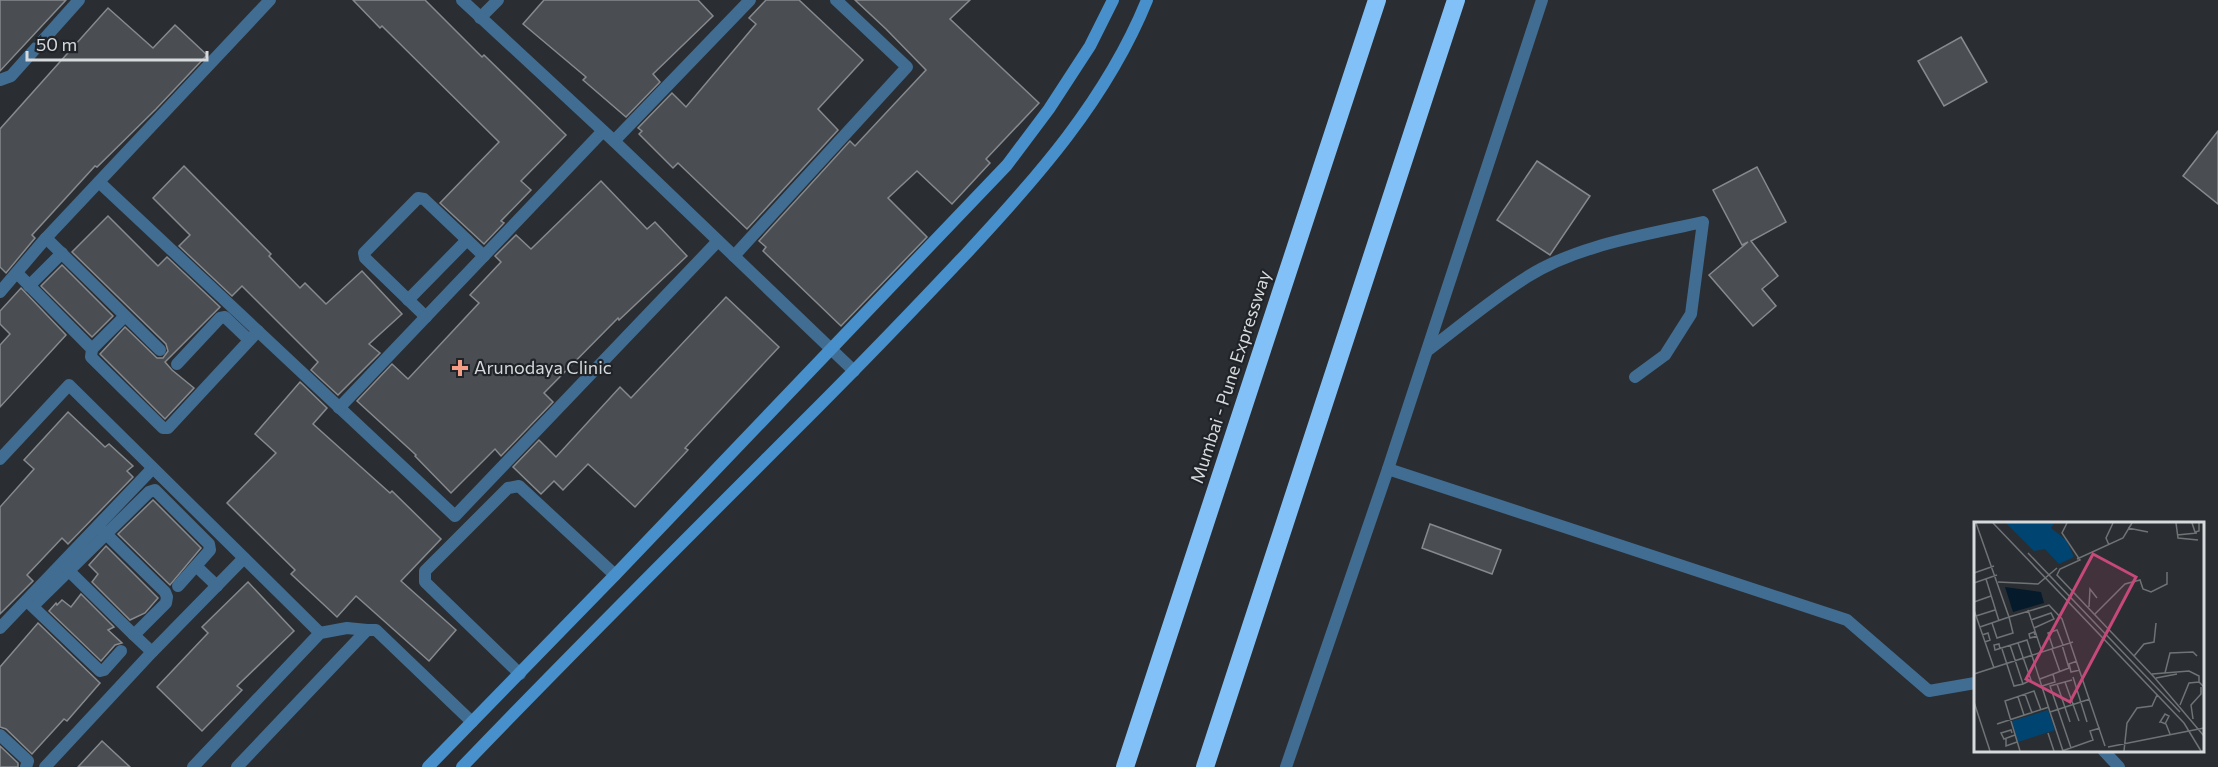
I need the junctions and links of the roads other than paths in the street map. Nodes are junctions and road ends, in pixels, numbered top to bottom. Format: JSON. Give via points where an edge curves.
{"nodes":[{"id":1,"x":79,"y":0,"type":"edge"},
{"id":2,"x":270,"y":0,"type":"edge"},
{"id":3,"x":462,"y":0,"type":"edge"},
{"id":4,"x":498,"y":0,"type":"edge"},
{"id":5,"x":750,"y":0,"type":"edge"},
{"id":6,"x":836,"y":0,"type":"edge"},
{"id":7,"x":1113,"y":0,"type":"edge"},
{"id":8,"x":1148,"y":0,"type":"edge"},
{"id":9,"x":1377,"y":0,"type":"edge"},
{"id":10,"x":1456,"y":0,"type":"edge"},
{"id":11,"x":1542,"y":0,"type":"edge"},
{"id":12,"x":480,"y":18,"type":"junction"},
{"id":13,"x":0,"y":80,"type":"edge"},
{"id":14,"x":603,"y":131,"type":"junction"},
{"id":15,"x":614,"y":141,"type":"junction"},
{"id":16,"x":99,"y":182,"type":"junction"},
{"id":17,"x":46,"y":238,"type":"junction"},
{"id":18,"x":467,"y":240,"type":"junction"},
{"id":19,"x":718,"y":241,"type":"junction"},
{"id":20,"x":62,"y":254,"type":"junction"},
{"id":21,"x":484,"y":256,"type":"junction"},
{"id":22,"x":734,"y":256,"type":"junction"},
{"id":23,"x":17,"y":273,"type":"junction"},
{"id":24,"x":29,"y":286,"type":"junction"},
{"id":25,"x":0,"y":292,"type":"edge"},
{"id":26,"x":408,"y":300,"type":"junction"},
{"id":27,"x":124,"y":317,"type":"junction"},
{"id":28,"x":426,"y":317,"type":"junction"},
{"id":29,"x":253,"y":336,"type":"junction"},
{"id":30,"x":92,"y":349,"type":"junction"},
{"id":31,"x":160,"y":350,"type":"dead end"},
{"id":32,"x":831,"y":350,"type":"junction"},
{"id":33,"x":1427,"y":351,"type":"junction"},
{"id":34,"x":177,"y":364,"type":"dead end"},
{"id":35,"x":854,"y":371,"type":"junction"},
{"id":36,"x":1635,"y":377,"type":"dead end"},
{"id":37,"x":339,"y":408,"type":"junction"},
{"id":38,"x":0,"y":459,"type":"edge"},
{"id":39,"x":152,"y":469,"type":"junction"},
{"id":40,"x":1388,"y":469,"type":"junction"},
{"id":41,"x":192,"y":507,"type":"junction"},
{"id":42,"x":182,"y":517,"type":"junction"},
{"id":43,"x":102,"y":530,"type":"junction"},
{"id":44,"x":244,"y":558,"type":"junction"},
{"id":45,"x":195,"y":566,"type":"junction"},
{"id":46,"x":69,"y":571,"type":"junction"},
{"id":47,"x":615,"y":575,"type":"junction"},
{"id":48,"x":178,"y":586,"type":"dead end"},
{"id":49,"x":217,"y":586,"type":"junction"},
{"id":50,"x":30,"y":604,"type":"junction"},
{"id":51,"x":0,"y":628,"type":"edge"},
{"id":52,"x":367,"y":630,"type":"junction"},
{"id":53,"x":320,"y":633,"type":"junction"},
{"id":54,"x":134,"y":635,"type":"junction"},
{"id":55,"x":121,"y":651,"type":"dead end"},
{"id":56,"x":152,"y":652,"type":"junction"},
{"id":57,"x":520,"y":674,"type":"junction"},
{"id":58,"x":1974,"y":683,"type":"edge"},
{"id":59,"x":472,"y":722,"type":"junction"},
{"id":60,"x":0,"y":735,"type":"edge"},
{"id":61,"x":2105,"y":752,"type":"edge"},
{"id":62,"x":26,"y":767,"type":"edge"},
{"id":63,"x":45,"y":767,"type":"edge"},
{"id":64,"x":193,"y":767,"type":"edge"},
{"id":65,"x":237,"y":767,"type":"edge"},
{"id":66,"x":428,"y":767,"type":"edge"},
{"id":67,"x":462,"y":767,"type":"edge"},
{"id":68,"x":1125,"y":767,"type":"edge"},
{"id":69,"x":1205,"y":767,"type":"edge"},
{"id":70,"x":1286,"y":767,"type":"edge"},
{"id":71,"x":2119,"y":767,"type":"edge"}],
"edges":[{"from":1,"to":13,"type":"street","via":[[11,76]]},
{"from":2,"to":16,"type":"street"},
{"from":3,"to":12,"type":"street"},
{"from":4,"to":12,"type":"street"},
{"from":5,"to":15,"type":"street"},
{"from":6,"to":22,"type":"street","via":[[907,68]]},
{"from":7,"to":32,"type":"main road","via":[[1090,46],[1007,165]]},
{"from":8,"to":35,"type":"main road","via":[[1115,68],[1066,140],[1012,204]]},
{"from":9,"to":68,"type":"highway","name":"Mumbai - Pune Expressway"},
{"from":10,"to":69,"type":"highway"},
{"from":11,"to":33,"type":"street"},
{"from":12,"to":14,"type":"street"},
{"from":14,"to":15,"type":"street"},
{"from":14,"to":21,"type":"street"},
{"from":15,"to":19,"type":"street"},
{"from":16,"to":17,"type":"street"},
{"from":16,"to":29,"type":"street"},
{"from":17,"to":20,"type":"street"},
{"from":17,"to":23,"type":"street"},
{"from":18,"to":21,"type":"street"},
{"from":18,"to":26,"type":"street"},
{"from":18,"to":26,"type":"street","via":[[424,199],[418,198],[364,254]]},
{"from":19,"to":22,"type":"street"},
{"from":19,"to":37,"type":"street","via":[[455,516]]},
{"from":20,"to":24,"type":"street"},
{"from":20,"to":27,"type":"street"},
{"from":21,"to":28,"type":"street"},
{"from":22,"to":32,"type":"street"},
{"from":23,"to":24,"type":"street"},
{"from":23,"to":25,"type":"street"},
{"from":24,"to":30,"type":"street"},
{"from":26,"to":28,"type":"street"},
{"from":27,"to":30,"type":"street"},
{"from":27,"to":31,"type":"street"},
{"from":28,"to":37,"type":"street"},
{"from":29,"to":30,"type":"street","via":[[168,428],[163,428],[92,357]]},
{"from":29,"to":34,"type":"street","via":[[225,317],[220,318]]},
{"from":29,"to":37,"type":"street"},
{"from":32,"to":35,"type":"street"},
{"from":32,"to":47,"type":"main road"},
{"from":33,"to":36,"type":"street","via":[[1528,276],[1579,253],[1703,222],[1691,314],[1665,355]]},
{"from":33,"to":40,"type":"street"},
{"from":35,"to":67,"type":"main road"},
{"from":38,"to":39,"type":"street","via":[[69,385]]},
{"from":39,"to":41,"type":"street"},
{"from":39,"to":43,"type":"street"},
{"from":40,"to":58,"type":"street","via":[[1847,620],[1929,691]]},
{"from":40,"to":70,"type":"street"},
{"from":41,"to":42,"type":"street"},
{"from":41,"to":44,"type":"street"},
{"from":42,"to":43,"type":"street","via":[[155,490]]},
{"from":42,"to":45,"type":"street","via":[[210,544],[210,550]]},
{"from":43,"to":46,"type":"street"},
{"from":43,"to":50,"type":"street"},
{"from":43,"to":54,"type":"street","via":[[167,597],[166,603]]},
{"from":44,"to":49,"type":"street"},
{"from":44,"to":53,"type":"street"},
{"from":45,"to":48,"type":"street"},
{"from":45,"to":49,"type":"street"},
{"from":46,"to":50,"type":"street"},
{"from":46,"to":54,"type":"street"},
{"from":47,"to":57,"type":"main road"},
{"from":47,"to":57,"type":"street","via":[[519,486],[508,488],[425,571],[425,582]]},
{"from":49,"to":56,"type":"street"},
{"from":50,"to":51,"type":"street"},
{"from":50,"to":55,"type":"street","via":[[100,671]]},
{"from":52,"to":53,"type":"street","via":[[348,628]]},
{"from":52,"to":59,"type":"street","via":[[376,630]]},
{"from":52,"to":65,"type":"street"},
{"from":53,"to":64,"type":"street"},
{"from":54,"to":56,"type":"street"},
{"from":56,"to":63,"type":"street"},
{"from":57,"to":59,"type":"main road"},
{"from":59,"to":66,"type":"main road"},
{"from":60,"to":62,"type":"street","via":[[28,761]]},
{"from":61,"to":71,"type":"street"}]}
